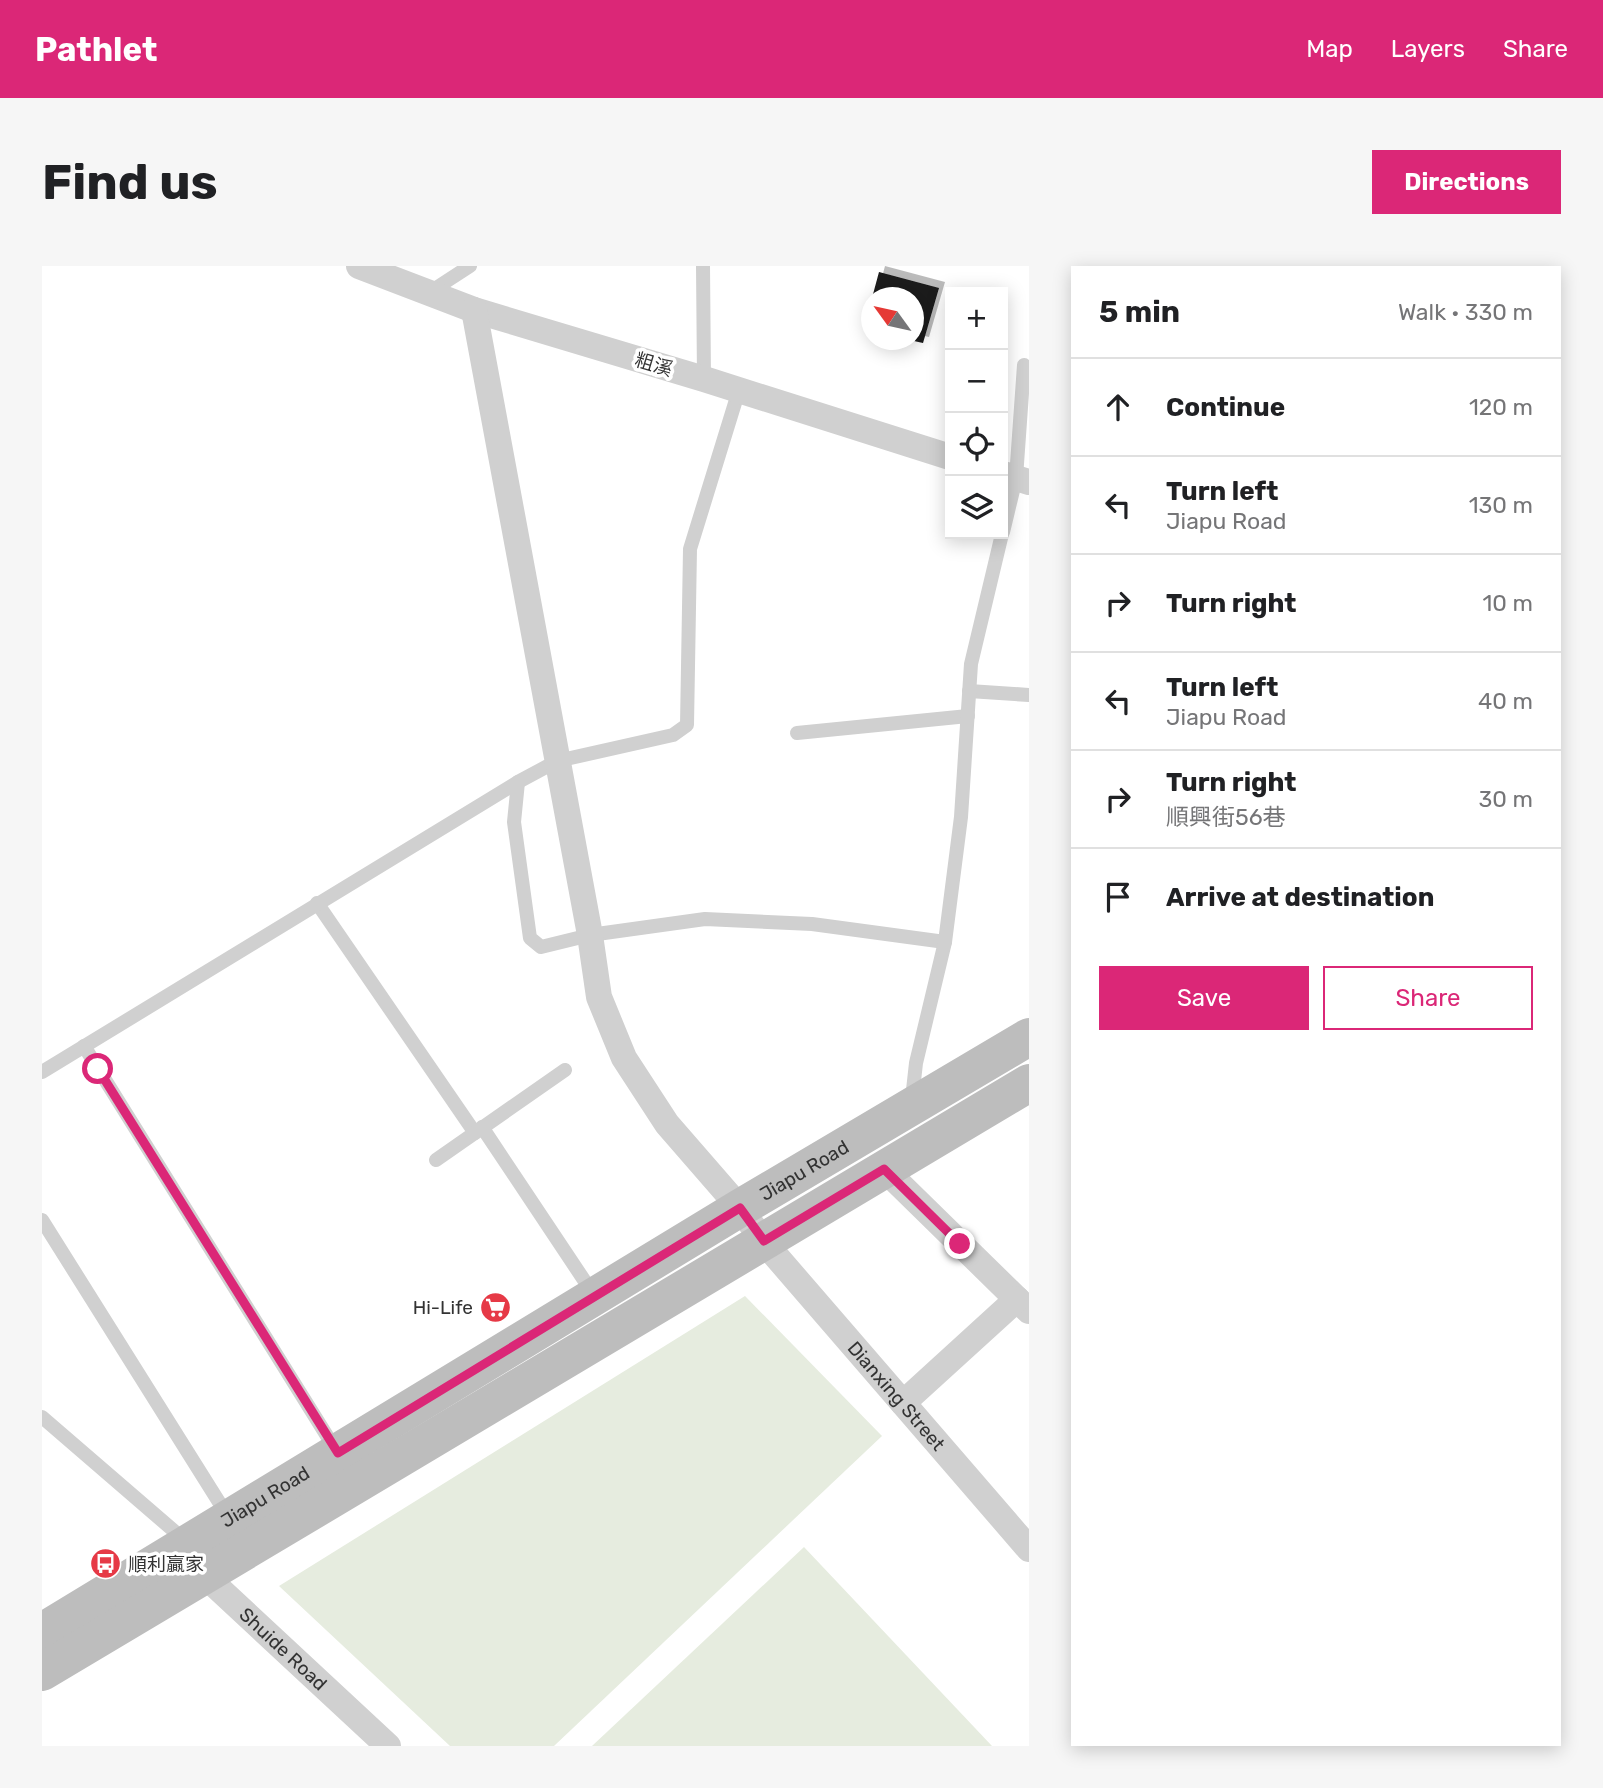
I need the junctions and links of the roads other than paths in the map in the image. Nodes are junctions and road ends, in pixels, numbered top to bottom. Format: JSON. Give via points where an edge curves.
{"nodes":[{"id":1,"x":359,"y":266,"type":"edge"},
{"id":2,"x":470,"y":266,"type":"edge"},
{"id":3,"x":704,"y":266,"type":"edge"},
{"id":4,"x":430,"y":292,"type":"junction"},
{"id":5,"x":474,"y":310,"type":"junction"},
{"id":6,"x":1024,"y":365,"type":"dead end"},
{"id":7,"x":704,"y":379,"type":"junction"},
{"id":8,"x":739,"y":390,"type":"junction"},
{"id":9,"x":945,"y":455,"type":"edge"},
{"id":10,"x":1016,"y":478,"type":"edge"},
{"id":11,"x":1008,"y":509,"type":"edge"},
{"id":12,"x":1001,"y":539,"type":"edge"},
{"id":13,"x":969,"y":691,"type":"junction"},
{"id":14,"x":1029,"y":695,"type":"edge"},
{"id":15,"x":968,"y":716,"type":"junction"},
{"id":16,"x":797,"y":733,"type":"dead end"},
{"id":17,"x":557,"y":761,"type":"junction"},
{"id":18,"x":518,"y":782,"type":"junction"},
{"id":19,"x":317,"y":904,"type":"junction"},
{"id":20,"x":590,"y":935,"type":"junction"},
{"id":21,"x":945,"y":942,"type":"junction"},
{"id":22,"x":1029,"y":1037,"type":"edge"},
{"id":23,"x":84,"y":1046,"type":"junction"},
{"id":24,"x":565,"y":1070,"type":"dead end"},
{"id":25,"x":42,"y":1072,"type":"edge"},
{"id":26,"x":1029,"y":1083,"type":"edge"},
{"id":27,"x":911,"y":1107,"type":"junction"},
{"id":28,"x":479,"y":1130,"type":"junction"},
{"id":29,"x":436,"y":1160,"type":"dead end"},
{"id":30,"x":884,"y":1169,"type":"junction"},
{"id":31,"x":740,"y":1208,"type":"junction"},
{"id":32,"x":42,"y":1220,"type":"edge"},
{"id":33,"x":764,"y":1241,"type":"junction"},
{"id":34,"x":1023,"y":1305,"type":"edge"},
{"id":35,"x":602,"y":1315,"type":"junction"},
{"id":36,"x":903,"y":1403,"type":"junction"},
{"id":37,"x":42,"y":1417,"type":"edge"},
{"id":38,"x":338,"y":1453,"type":"junction"},
{"id":39,"x":230,"y":1519,"type":"junction"},
{"id":40,"x":1029,"y":1549,"type":"edge"},
{"id":41,"x":196,"y":1559,"type":"junction"},
{"id":42,"x":42,"y":1632,"type":"edge"},
{"id":43,"x":42,"y":1672,"type":"edge"},
{"id":44,"x":388,"y":1746,"type":"edge"}],
"edges":[{"from":1,"to":4,"type":"street","name":"粗溪"},
{"from":2,"to":4,"type":"lane"},
{"from":3,"to":7,"type":"lane"},
{"from":4,"to":5,"type":"street","name":"粗溪"},
{"from":5,"to":7,"type":"street","name":"粗溪"},
{"from":5,"to":17,"type":"street","name":"Dianxing Street"},
{"from":6,"to":10,"type":"lane"},
{"from":7,"to":8,"type":"street","name":"粗溪"},
{"from":8,"to":9,"type":"street","name":"粗溪"},
{"from":8,"to":17,"type":"lane","via":[[690,548],[687,726],[673,735]]},
{"from":10,"to":11,"type":"lane"},
{"from":12,"to":13,"type":"lane","via":[[971,664]]},
{"from":13,"to":14,"type":"lane"},
{"from":13,"to":15,"type":"lane"},
{"from":15,"to":16,"type":"lane"},
{"from":15,"to":21,"type":"lane"},
{"from":17,"to":18,"type":"lane"},
{"from":17,"to":20,"type":"street","name":"Dianxing Street"},
{"from":18,"to":19,"type":"lane"},
{"from":18,"to":20,"type":"lane","via":[[514,822],[530,938],[541,947]]},
{"from":19,"to":23,"type":"lane"},
{"from":19,"to":28,"type":"lane"},
{"from":20,"to":21,"type":"lane","via":[[705,919],[812,924]]},
{"from":20,"to":31,"type":"street","name":"Dianxing Street","via":[[599,997],[624,1058],[667,1124]]},
{"from":21,"to":27,"type":"lane","via":[[916,1063]]},
{"from":22,"to":27,"type":"main road","name":"Jiapu Road"},
{"from":23,"to":25,"type":"lane"},
{"from":23,"to":38,"type":"lane"},
{"from":24,"to":28,"type":"lane"},
{"from":26,"to":30,"type":"main road","name":"Jiapu Road"},
{"from":27,"to":31,"type":"main road","name":"Jiapu Road"},
{"from":28,"to":29,"type":"lane"},
{"from":28,"to":35,"type":"lane"},
{"from":30,"to":33,"type":"main road","name":"Jiapu Road"},
{"from":30,"to":34,"type":"street"},
{"from":31,"to":33,"type":"street","name":"Dianxing Street"},
{"from":31,"to":35,"type":"main road","name":"Jiapu Road"},
{"from":32,"to":39,"type":"lane"},
{"from":33,"to":35,"type":"main road","name":"Jiapu Road"},
{"from":33,"to":36,"type":"street","name":"Dianxing Street"},
{"from":34,"to":36,"type":"street"},
{"from":35,"to":38,"type":"main road","name":"Jiapu Road"},
{"from":35,"to":41,"type":"main road","name":"Jiapu Road"},
{"from":36,"to":40,"type":"street","name":"Dianxing Street"},
{"from":37,"to":41,"type":"lane"},
{"from":38,"to":39,"type":"main road","name":"Jiapu Road"},
{"from":39,"to":41,"type":"main road","name":"Jiapu Road"},
{"from":41,"to":42,"type":"main road","name":"Jiapu Road"},
{"from":41,"to":43,"type":"main road","name":"Jiapu Road"},
{"from":41,"to":44,"type":"street","name":"Shuide Road"}]}
